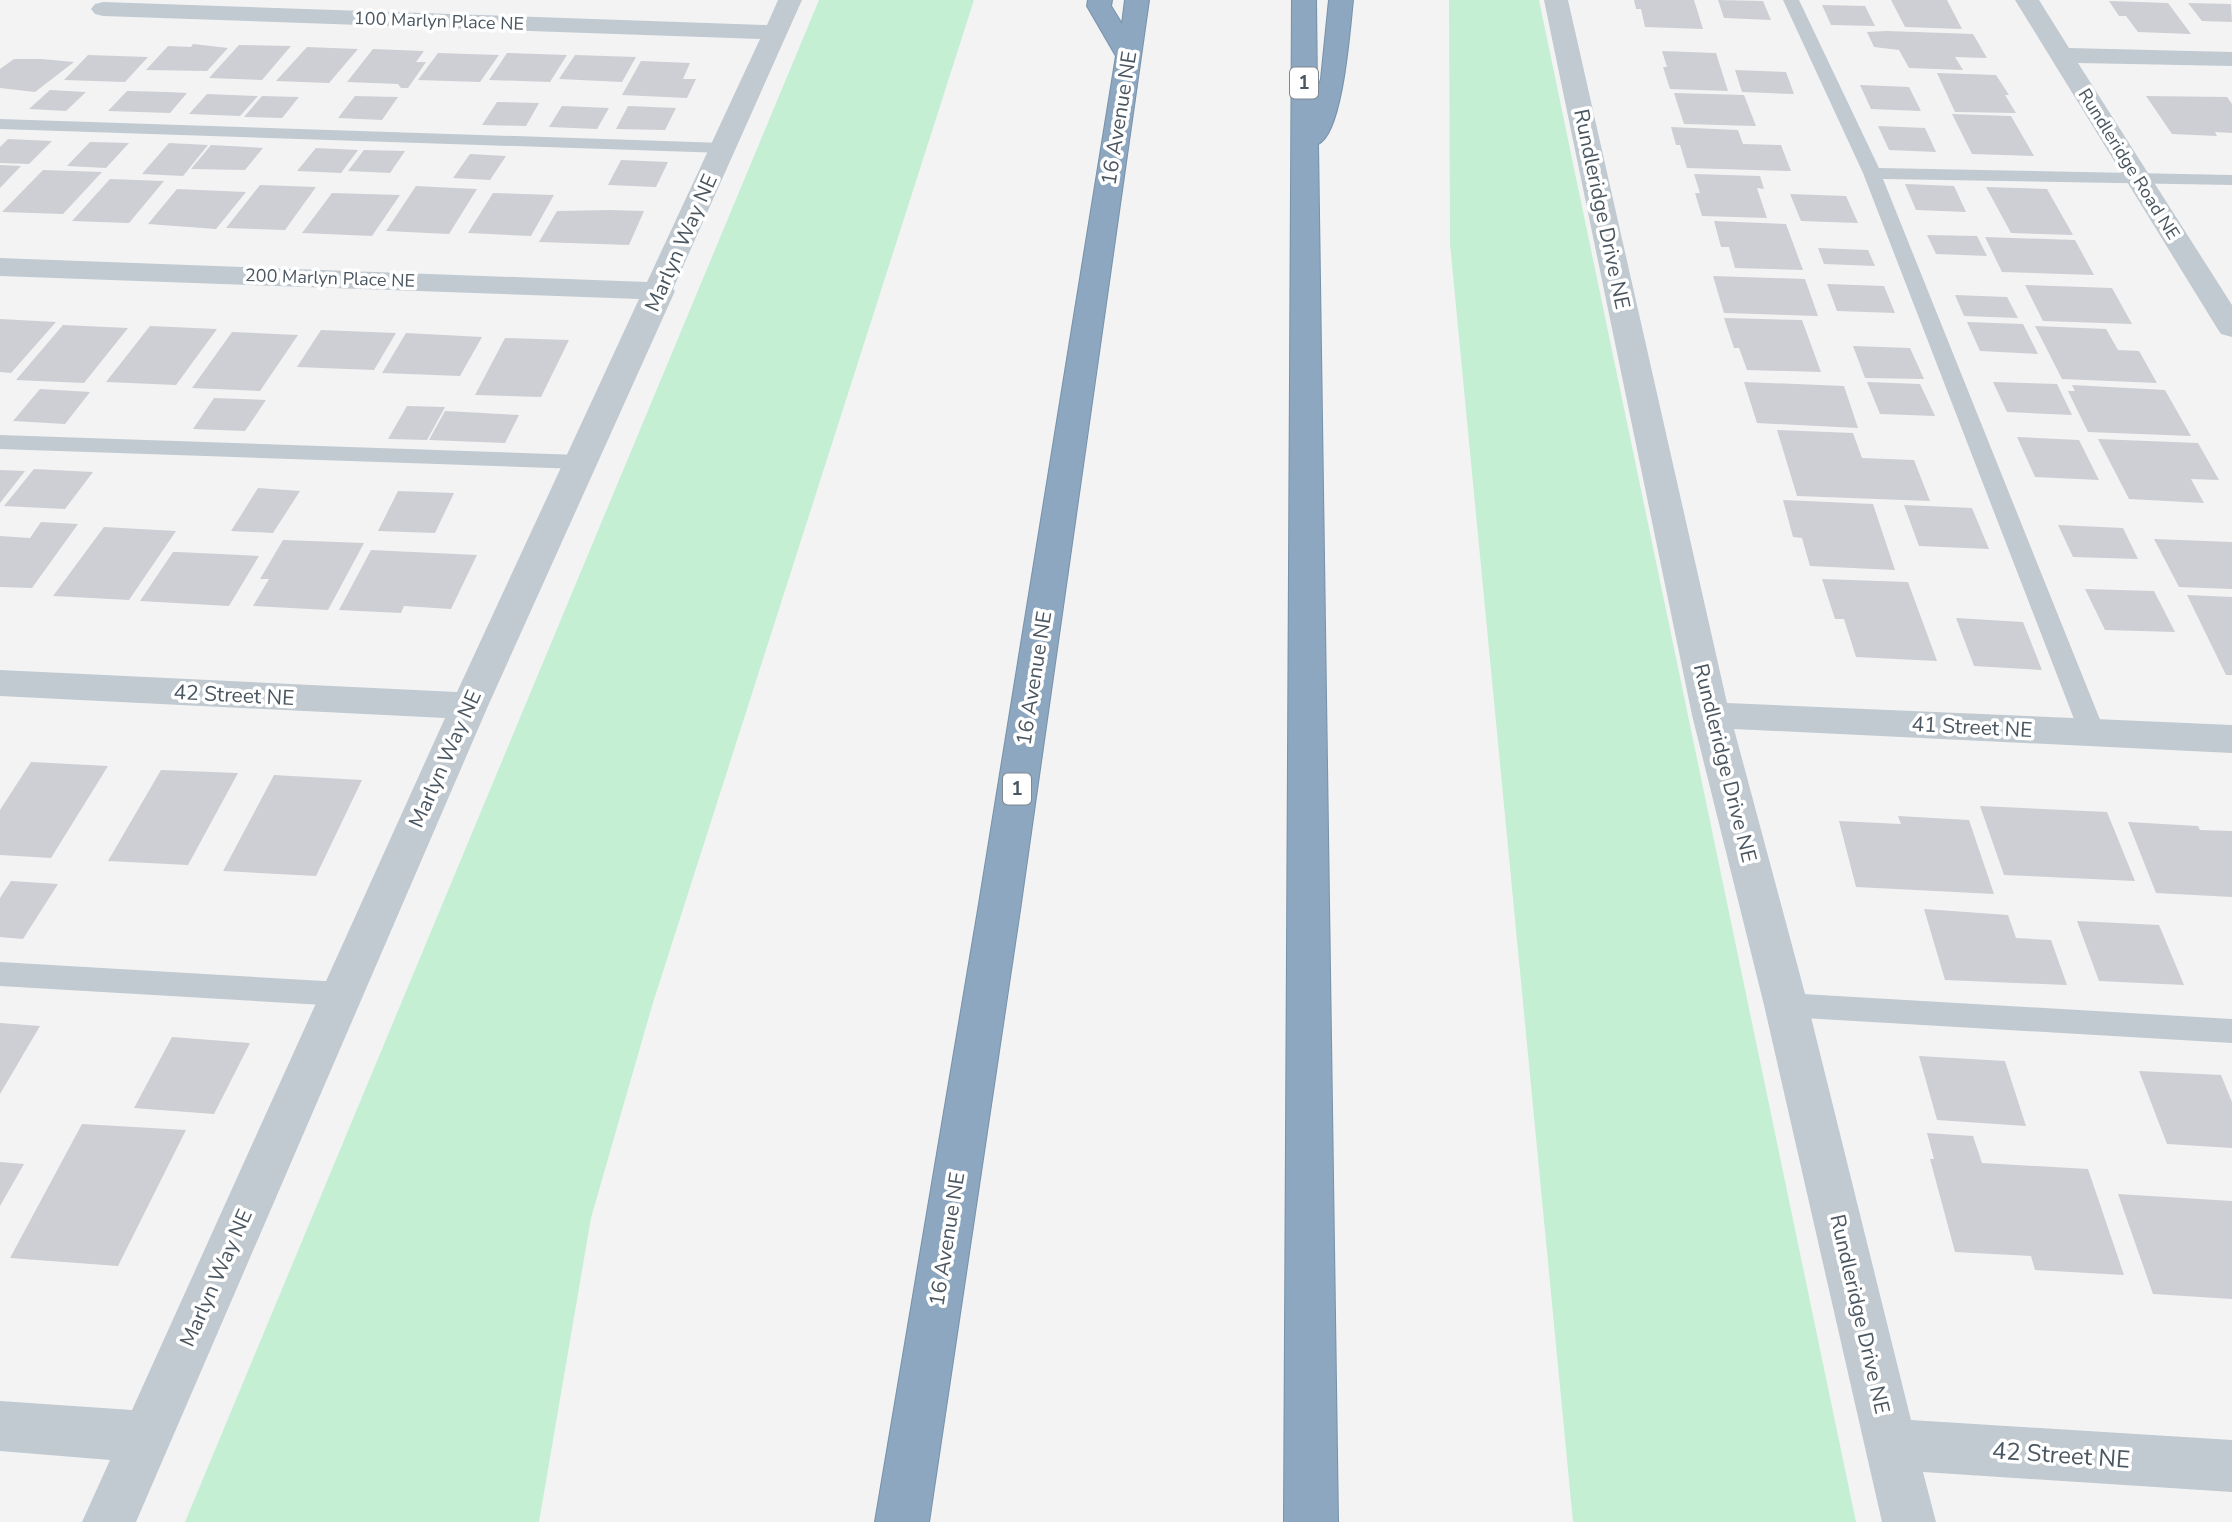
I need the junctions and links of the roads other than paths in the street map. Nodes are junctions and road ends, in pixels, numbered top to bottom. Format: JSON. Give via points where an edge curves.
{"nodes":[{"id":1,"x":1100,"y":0,"type":"edge"},
{"id":2,"x":1137,"y":0,"type":"edge"},
{"id":3,"x":1304,"y":0,"type":"edge"},
{"id":4,"x":1341,"y":0,"type":"edge"},
{"id":5,"x":1556,"y":0,"type":"edge"},
{"id":6,"x":1791,"y":0,"type":"edge"},
{"id":7,"x":2027,"y":0,"type":"edge"},
{"id":8,"x":103,"y":9,"type":"dead end"},
{"id":9,"x":783,"y":16,"type":"edge"},
{"id":10,"x":1128,"y":55,"type":"junction"},
{"id":11,"x":2062,"y":55,"type":"junction"},
{"id":12,"x":2232,"y":59,"type":"edge"},
{"id":13,"x":0,"y":124,"type":"edge"},
{"id":14,"x":724,"y":148,"type":"junction"},
{"id":15,"x":1304,"y":165,"type":"junction"},
{"id":16,"x":1872,"y":173,"type":"junction"},
{"id":17,"x":2135,"y":177,"type":"junction"},
{"id":18,"x":2232,"y":180,"type":"edge"},
{"id":19,"x":0,"y":267,"type":"edge"},
{"id":20,"x":660,"y":292,"type":"junction"},
{"id":21,"x":2232,"y":328,"type":"edge"},
{"id":22,"x":0,"y":442,"type":"edge"},
{"id":23,"x":579,"y":462,"type":"junction"},
{"id":24,"x":0,"y":683,"type":"edge"},
{"id":25,"x":469,"y":706,"type":"junction"},
{"id":26,"x":1711,"y":715,"type":"junction"},
{"id":27,"x":2092,"y":732,"type":"junction"},
{"id":28,"x":2232,"y":739,"type":"edge"},
{"id":29,"x":0,"y":974,"type":"edge"},
{"id":30,"x":341,"y":994,"type":"junction"},
{"id":31,"x":1786,"y":1005,"type":"junction"},
{"id":32,"x":2232,"y":1031,"type":"edge"},
{"id":33,"x":0,"y":1426,"type":"edge"},
{"id":34,"x":147,"y":1437,"type":"junction"},
{"id":35,"x":1891,"y":1444,"type":"junction"},
{"id":36,"x":2232,"y":1466,"type":"edge"},
{"id":37,"x":109,"y":1522,"type":"edge"},
{"id":38,"x":902,"y":1522,"type":"edge"},
{"id":39,"x":1311,"y":1522,"type":"edge"},
{"id":40,"x":1909,"y":1522,"type":"edge"}],
"edges":[{"from":1,"to":10,"type":"highway","via":[[1099,6]]},
{"from":2,"to":10,"type":"highway","name":"16 Avenue NE","number":"1"},
{"from":3,"to":15,"type":"highway","number":"1"},
{"from":4,"to":15,"type":"highway","via":[[1333,79]]},
{"from":5,"to":26,"type":"street","name":"Rundleridge Drive NE"},
{"from":6,"to":16,"type":"lane"},
{"from":7,"to":11,"type":"street","name":"Rundleridge Road NE"},
{"from":8,"to":9,"type":"street","name":"100 Marlyn Place NE"},
{"from":9,"to":14,"type":"street","name":"Marlyn Way NE"},
{"from":10,"to":38,"type":"highway","name":"16 Avenue NE","number":"1"},
{"from":11,"to":12,"type":"street"},
{"from":11,"to":17,"type":"street","name":"Rundleridge Road NE"},
{"from":13,"to":14,"type":"lane"},
{"from":14,"to":20,"type":"street","name":"Marlyn Way NE"},
{"from":15,"to":39,"type":"highway","number":"1"},
{"from":16,"to":17,"type":"lane"},
{"from":16,"to":27,"type":"lane"},
{"from":17,"to":18,"type":"lane"},
{"from":17,"to":21,"type":"street","name":"Rundleridge Road NE"},
{"from":19,"to":20,"type":"street","name":"200 Marlyn Place NE"},
{"from":20,"to":23,"type":"street","name":"Marlyn Way NE"},
{"from":22,"to":23,"type":"lane"},
{"from":23,"to":25,"type":"street","name":"Marlyn Way NE"},
{"from":24,"to":25,"type":"street","name":"42 Street NE"},
{"from":25,"to":30,"type":"street","name":"Marlyn Way NE"},
{"from":26,"to":27,"type":"street","name":"41 Street NE"},
{"from":26,"to":31,"type":"street","name":"Rundleridge Drive NE"},
{"from":27,"to":28,"type":"street","name":"41 Street NE"},
{"from":29,"to":30,"type":"lane"},
{"from":30,"to":34,"type":"street","name":"Marlyn Way NE"},
{"from":31,"to":32,"type":"lane"},
{"from":31,"to":35,"type":"street","name":"Rundleridge Drive NE"},
{"from":33,"to":34,"type":"street"},
{"from":34,"to":37,"type":"street","name":"Marlyn Way NE"},
{"from":35,"to":36,"type":"street","name":"42 Street NE"},
{"from":35,"to":40,"type":"street","name":"Rundleridge Drive NE"}]}
